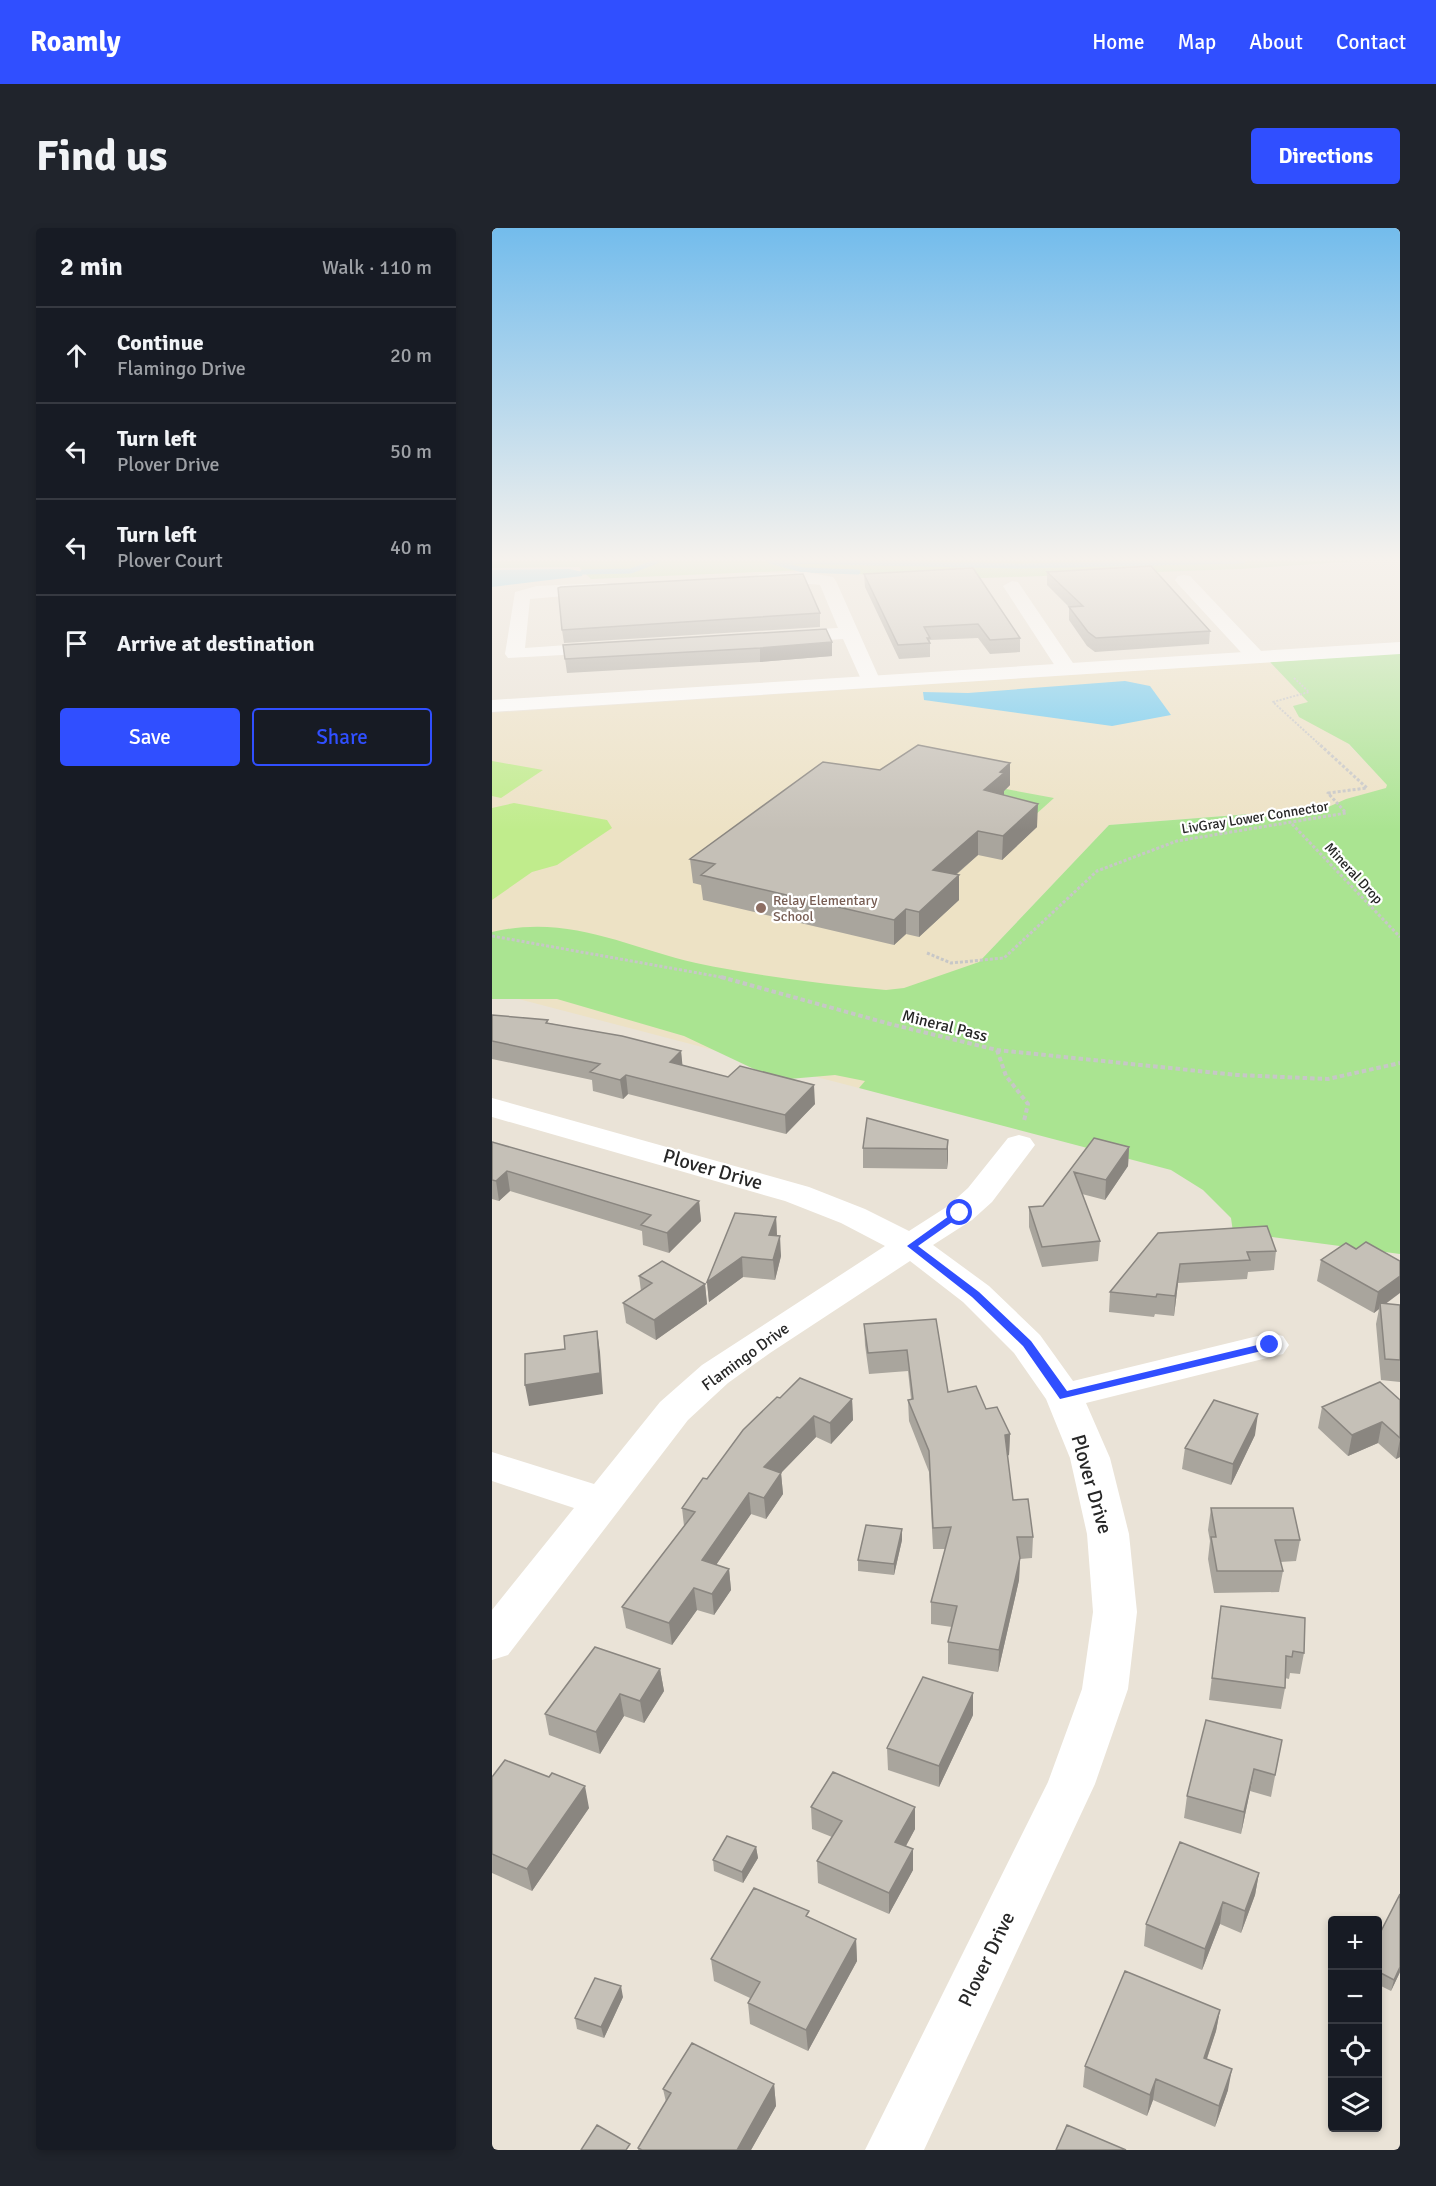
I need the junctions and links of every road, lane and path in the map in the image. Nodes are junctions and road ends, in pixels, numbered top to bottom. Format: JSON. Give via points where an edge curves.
{"nodes":[{"id":1,"x":515,"y":651,"type":"edge"},
{"id":2,"x":566,"y":651,"type":"edge"},
{"id":3,"x":856,"y":651,"type":"edge"},
{"id":4,"x":1055,"y":651,"type":"edge"},
{"id":5,"x":1257,"y":651,"type":"edge"},
{"id":6,"x":1359,"y":651,"type":"edge"},
{"id":7,"x":1264,"y":657,"type":"junction"},
{"id":8,"x":1067,"y":669,"type":"junction"},
{"id":9,"x":871,"y":682,"type":"junction"},
{"id":10,"x":492,"y":706,"type":"edge"},
{"id":11,"x":1292,"y":824,"type":"junction"},
{"id":12,"x":492,"y":936,"type":"edge"},
{"id":13,"x":1400,"y":938,"type":"edge"},
{"id":14,"x":927,"y":953,"type":"dead end"},
{"id":15,"x":997,"y":1050,"type":"junction"},
{"id":16,"x":1400,"y":1063,"type":"edge"},
{"id":17,"x":492,"y":1107,"type":"edge"},
{"id":18,"x":1019,"y":1145,"type":"joint"},
{"id":19,"x":912,"y":1246,"type":"junction"},
{"id":20,"x":1270,"y":1345,"type":"dead end"},
{"id":21,"x":1064,"y":1396,"type":"junction"},
{"id":22,"x":492,"y":1466,"type":"edge"},
{"id":23,"x":601,"y":1502,"type":"junction"},
{"id":24,"x":492,"y":1642,"type":"edge"},
{"id":25,"x":894,"y":2150,"type":"edge"}],
"edges":[{"from":1,"to":2,"type":"street","via":[[515,654]]},
{"from":3,"to":9,"type":"street"},
{"from":4,"to":8,"type":"street"},
{"from":5,"to":7,"type":"street"},
{"from":6,"to":7,"type":"street"},
{"from":7,"to":8,"type":"street"},
{"from":7,"to":11,"type":"path","name":"LivGray Lower Connector","via":[[1309,692],[1273,702],[1367,788],[1328,793],[1346,813]]},
{"from":8,"to":9,"type":"street"},
{"from":9,"to":10,"type":"street"},
{"from":11,"to":13,"type":"path","name":"Mineral Drop"},
{"from":11,"to":14,"type":"path","name":"LivGray Lower Connector","via":[[1177,841],[1097,871],[1004,958],[951,963]]},
{"from":12,"to":15,"type":"path","name":"Mineral Pass","via":[[707,973]]},
{"from":15,"to":16,"type":"path","name":"Mineral Pass","via":[[1237,1075],[1328,1079]]},
{"from":15,"to":18,"type":"path","via":[[1006,1076],[1028,1104]]},
{"from":17,"to":19,"type":"street","name":"Plover Drive","via":[[797,1194],[853,1216]]},
{"from":18,"to":19,"type":"street","name":"Flamingo Drive","via":[[980,1196]]},
{"from":19,"to":21,"type":"street","name":"Plover Drive","via":[[976,1294],[1027,1344]]},
{"from":19,"to":23,"type":"street","name":"Flamingo Drive","via":[[715,1374],[674,1411]]},
{"from":20,"to":21,"type":"street"},
{"from":21,"to":25,"type":"street","name":"Plover Drive","via":[[1090,1458],[1108,1534],[1115,1612],[1104,1689],[1071,1784]]},
{"from":22,"to":23,"type":"street"},
{"from":23,"to":24,"type":"street","name":"Flamingo Drive"}]}
